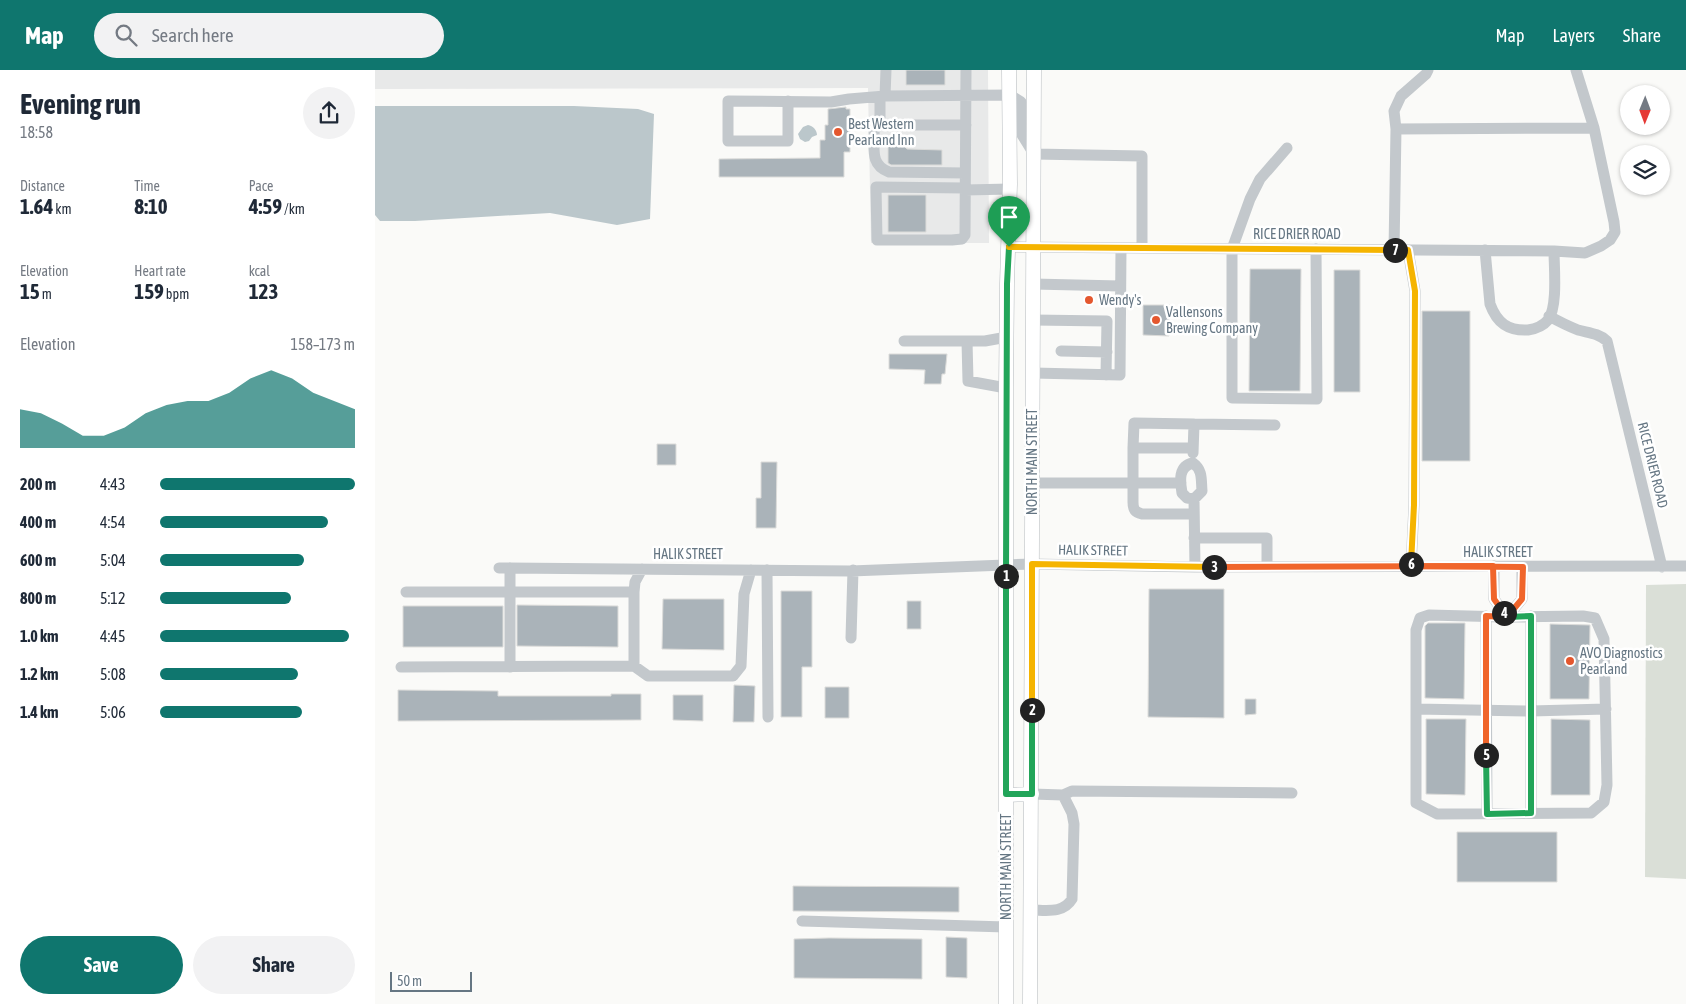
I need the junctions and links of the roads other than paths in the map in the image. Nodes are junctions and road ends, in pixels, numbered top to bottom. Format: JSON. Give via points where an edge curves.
{"nodes":[{"id":1,"x":886,"y":70,"type":"edge"},
{"id":2,"x":966,"y":70,"type":"edge"},
{"id":3,"x":1009,"y":70,"type":"edge"},
{"id":4,"x":1034,"y":70,"type":"edge"},
{"id":5,"x":1428,"y":70,"type":"edge"},
{"id":6,"x":1576,"y":70,"type":"edge"},
{"id":7,"x":1010,"y":95,"type":"junction"},
{"id":8,"x":883,"y":97,"type":"junction"},
{"id":9,"x":966,"y":97,"type":"junction"},
{"id":10,"x":788,"y":102,"type":"junction"},
{"id":11,"x":880,"y":125,"type":"junction"},
{"id":12,"x":966,"y":125,"type":"junction"},
{"id":13,"x":1594,"y":128,"type":"junction"},
{"id":14,"x":1396,"y":129,"type":"junction"},
{"id":15,"x":1287,"y":148,"type":"dead end"},
{"id":16,"x":1034,"y":154,"type":"junction"},
{"id":17,"x":965,"y":173,"type":"junction"},
{"id":18,"x":965,"y":189,"type":"junction"},
{"id":19,"x":1010,"y":189,"type":"junction"},
{"id":20,"x":1009,"y":247,"type":"junction"},
{"id":21,"x":1033,"y":247,"type":"junction"},
{"id":22,"x":1121,"y":248,"type":"junction"},
{"id":23,"x":1142,"y":248,"type":"junction"},
{"id":24,"x":1232,"y":249,"type":"junction"},
{"id":25,"x":1316,"y":249,"type":"junction"},
{"id":26,"x":1394,"y":250,"type":"junction"},
{"id":27,"x":1408,"y":250,"type":"junction"},
{"id":28,"x":1485,"y":250,"type":"junction"},
{"id":29,"x":1554,"y":250,"type":"junction"},
{"id":30,"x":1033,"y":284,"type":"junction"},
{"id":31,"x":1120,"y":286,"type":"junction"},
{"id":32,"x":1549,"y":316,"type":"junction"},
{"id":33,"x":1033,"y":320,"type":"junction"},
{"id":34,"x":1007,"y":338,"type":"junction"},
{"id":35,"x":904,"y":341,"type":"dead end"},
{"id":36,"x":967,"y":341,"type":"junction"},
{"id":37,"x":1061,"y":351,"type":"dead end"},
{"id":38,"x":1107,"y":352,"type":"junction"},
{"id":39,"x":1033,"y":373,"type":"junction"},
{"id":40,"x":1106,"y":375,"type":"junction"},
{"id":41,"x":1006,"y":388,"type":"junction"},
{"id":42,"x":1194,"y":424,"type":"junction"},
{"id":43,"x":1275,"y":425,"type":"dead end"},
{"id":44,"x":1133,"y":448,"type":"junction"},
{"id":45,"x":1193,"y":448,"type":"junction"},
{"id":46,"x":1193,"y":463,"type":"junction"},
{"id":47,"x":1033,"y":483,"type":"junction"},
{"id":48,"x":1133,"y":483,"type":"junction"},
{"id":49,"x":1181,"y":483,"type":"junction"},
{"id":50,"x":1194,"y":499,"type":"junction"},
{"id":51,"x":1194,"y":514,"type":"junction"},
{"id":52,"x":1195,"y":538,"type":"junction"},
{"id":53,"x":1032,"y":564,"type":"junction"},
{"id":54,"x":1006,"y":565,"type":"junction"},
{"id":55,"x":1411,"y":566,"type":"junction"},
{"id":56,"x":1493,"y":566,"type":"junction"},
{"id":57,"x":1662,"y":566,"type":"junction"},
{"id":58,"x":1686,"y":566,"type":"edge"},
{"id":59,"x":1195,"y":567,"type":"junction"},
{"id":60,"x":1267,"y":567,"type":"junction"},
{"id":61,"x":1523,"y":567,"type":"junction"},
{"id":62,"x":642,"y":569,"type":"junction"},
{"id":63,"x":751,"y":570,"type":"junction"},
{"id":64,"x":767,"y":570,"type":"junction"},
{"id":65,"x":853,"y":570,"type":"junction"},
{"id":66,"x":406,"y":592,"type":"dead end"},
{"id":67,"x":510,"y":592,"type":"junction"},
{"id":68,"x":634,"y":592,"type":"junction"},
{"id":69,"x":1486,"y":616,"type":"junction"},
{"id":70,"x":1531,"y":616,"type":"junction"},
{"id":71,"x":1507,"y":617,"type":"junction"},
{"id":72,"x":851,"y":638,"type":"dead end"},
{"id":73,"x":635,"y":666,"type":"junction"},
{"id":74,"x":401,"y":667,"type":"dead end"},
{"id":75,"x":509,"y":667,"type":"junction"},
{"id":76,"x":1416,"y":709,"type":"junction"},
{"id":77,"x":1606,"y":709,"type":"junction"},
{"id":78,"x":1486,"y":710,"type":"junction"},
{"id":79,"x":1531,"y":711,"type":"junction"},
{"id":80,"x":768,"y":717,"type":"dead end"},
{"id":81,"x":1292,"y":793,"type":"dead end"},
{"id":82,"x":1006,"y":794,"type":"junction"},
{"id":83,"x":1032,"y":794,"type":"junction"},
{"id":84,"x":1063,"y":795,"type":"junction"},
{"id":85,"x":1531,"y":813,"type":"junction"},
{"id":86,"x":1487,"y":814,"type":"junction"},
{"id":87,"x":1031,"y":910,"type":"junction"},
{"id":88,"x":802,"y":921,"type":"dead end"},
{"id":89,"x":1006,"y":926,"type":"junction"},
{"id":90,"x":1006,"y":1004,"type":"edge"},
{"id":91,"x":1030,"y":1004,"type":"edge"}],
"edges":[{"from":1,"to":8,"type":"street"},
{"from":2,"to":9,"type":"street"},
{"from":3,"to":7,"type":"main road","name":"NORTH MAIN STREET"},
{"from":4,"to":16,"type":"main road","name":"NORTH MAIN STREET"},
{"from":5,"to":14,"type":"street","via":[[1401,96],[1394,111]]},
{"from":6,"to":13,"type":"street"},
{"from":7,"to":9,"type":"street"},
{"from":7,"to":16,"type":"street","via":[[1021,102],[1021,133]]},
{"from":7,"to":19,"type":"main road","name":"NORTH MAIN STREET"},
{"from":8,"to":9,"type":"street"},
{"from":8,"to":10,"type":"street"},
{"from":8,"to":11,"type":"street"},
{"from":9,"to":12,"type":"street"},
{"from":10,"to":10,"type":"street","via":[[728,101],[728,141],[788,141]]},
{"from":11,"to":12,"type":"street"},
{"from":11,"to":17,"type":"street","via":[[874,129],[875,162],[879,169],[889,172]]},
{"from":12,"to":17,"type":"street"},
{"from":13,"to":14,"type":"street"},
{"from":13,"to":29,"type":"street","name":"RICE DRIER ROAD","via":[[1615,232],[1609,240],[1585,253]]},
{"from":14,"to":26,"type":"street"},
{"from":15,"to":24,"type":"street","via":[[1260,180]]},
{"from":16,"to":21,"type":"main road","name":"NORTH MAIN STREET"},
{"from":16,"to":23,"type":"street","via":[[1142,156]]},
{"from":17,"to":18,"type":"street"},
{"from":18,"to":18,"type":"street","via":[[877,187],[877,240],[962,239],[965,235]]},
{"from":18,"to":19,"type":"street"},
{"from":19,"to":20,"type":"main road","name":"NORTH MAIN STREET"},
{"from":20,"to":21,"type":"street","name":"RICE DRIER ROAD"},
{"from":20,"to":34,"type":"main road","name":"NORTH MAIN STREET"},
{"from":21,"to":22,"type":"street","name":"RICE DRIER ROAD"},
{"from":21,"to":30,"type":"main road","name":"NORTH MAIN STREET"},
{"from":22,"to":23,"type":"street","name":"RICE DRIER ROAD"},
{"from":22,"to":31,"type":"street"},
{"from":23,"to":24,"type":"street","name":"RICE DRIER ROAD"},
{"from":24,"to":25,"type":"street","name":"RICE DRIER ROAD"},
{"from":24,"to":25,"type":"street","via":[[1232,398],[1317,399]]},
{"from":25,"to":26,"type":"street","name":"RICE DRIER ROAD"},
{"from":26,"to":27,"type":"street","name":"RICE DRIER ROAD"},
{"from":27,"to":28,"type":"street","name":"RICE DRIER ROAD"},
{"from":27,"to":55,"type":"street","via":[[1415,291]]},
{"from":28,"to":29,"type":"street","name":"RICE DRIER ROAD"},
{"from":28,"to":32,"type":"street","via":[[1490,304],[1501,322],[1511,330],[1535,329]]},
{"from":29,"to":32,"type":"street","via":[[1553,307]]},
{"from":30,"to":31,"type":"street"},
{"from":30,"to":33,"type":"main road","name":"NORTH MAIN STREET"},
{"from":31,"to":40,"type":"street","via":[[1120,375]]},
{"from":32,"to":57,"type":"street","name":"RICE DRIER ROAD","via":[[1607,341]]},
{"from":33,"to":38,"type":"street","via":[[1107,321]]},
{"from":33,"to":39,"type":"main road","name":"NORTH MAIN STREET"},
{"from":34,"to":36,"type":"street"},
{"from":34,"to":41,"type":"main road","name":"NORTH MAIN STREET"},
{"from":35,"to":36,"type":"street"},
{"from":36,"to":41,"type":"street","via":[[968,381]]},
{"from":37,"to":38,"type":"street"},
{"from":38,"to":40,"type":"street"},
{"from":39,"to":40,"type":"street"},
{"from":39,"to":47,"type":"main road","name":"NORTH MAIN STREET"},
{"from":41,"to":54,"type":"main road","name":"NORTH MAIN STREET"},
{"from":42,"to":43,"type":"street"},
{"from":42,"to":44,"type":"street","via":[[1134,424]]},
{"from":42,"to":45,"type":"street"},
{"from":44,"to":45,"type":"street"},
{"from":44,"to":48,"type":"street"},
{"from":45,"to":46,"type":"street"},
{"from":46,"to":49,"type":"street","via":[[1184,467]]},
{"from":46,"to":50,"type":"street","via":[[1201,472],[1202,491]]},
{"from":47,"to":48,"type":"street"},
{"from":47,"to":53,"type":"main road","name":"NORTH MAIN STREET"},
{"from":48,"to":49,"type":"street"},
{"from":48,"to":51,"type":"street","via":[[1133,508],[1136,512]]},
{"from":49,"to":50,"type":"street","via":[[1182,493]]},
{"from":50,"to":51,"type":"street"},
{"from":51,"to":52,"type":"street"},
{"from":52,"to":59,"type":"street"},
{"from":52,"to":60,"type":"street","via":[[1267,538]]},
{"from":53,"to":54,"type":"street","name":"HALIK STREET"},
{"from":53,"to":59,"type":"street","name":"HALIK STREET"},
{"from":53,"to":83,"type":"main road","name":"NORTH MAIN STREET"},
{"from":54,"to":65,"type":"street","name":"HALIK STREET"},
{"from":54,"to":82,"type":"main road","name":"NORTH MAIN STREET"},
{"from":55,"to":56,"type":"street","name":"HALIK STREET"},
{"from":55,"to":60,"type":"street","name":"HALIK STREET"},
{"from":56,"to":61,"type":"street","name":"HALIK STREET"},
{"from":56,"to":71,"type":"street","via":[[1494,599]]},
{"from":57,"to":58,"type":"street","name":"HALIK STREET"},
{"from":57,"to":61,"type":"street","name":"HALIK STREET"},
{"from":59,"to":60,"type":"street","name":"HALIK STREET"},
{"from":61,"to":71,"type":"street","via":[[1522,599]]},
{"from":62,"to":63,"type":"street","name":"HALIK STREET"},
{"from":62,"to":67,"type":"street","name":"HALIK STREET","via":[[505,568]]},
{"from":62,"to":68,"type":"street"},
{"from":63,"to":64,"type":"street","name":"HALIK STREET"},
{"from":63,"to":73,"type":"street","via":[[744,594],[741,666],[733,676],[648,676]]},
{"from":64,"to":65,"type":"street","name":"HALIK STREET"},
{"from":64,"to":80,"type":"street"},
{"from":65,"to":72,"type":"street"},
{"from":66,"to":67,"type":"street"},
{"from":67,"to":68,"type":"street"},
{"from":67,"to":75,"type":"street"},
{"from":68,"to":73,"type":"street"},
{"from":69,"to":71,"type":"street"},
{"from":69,"to":76,"type":"street","via":[[1429,615],[1420,618],[1416,630]]},
{"from":69,"to":78,"type":"street"},
{"from":70,"to":71,"type":"street"},
{"from":70,"to":77,"type":"street","via":[[1595,618],[1605,638]]},
{"from":70,"to":79,"type":"street"},
{"from":73,"to":75,"type":"street"},
{"from":74,"to":75,"type":"street"},
{"from":76,"to":78,"type":"street"},
{"from":76,"to":86,"type":"street","via":[[1416,804],[1437,814]]},
{"from":77,"to":79,"type":"street"},
{"from":77,"to":85,"type":"street","via":[[1607,785],[1604,802],[1591,813]]},
{"from":78,"to":79,"type":"street"},
{"from":78,"to":86,"type":"street"},
{"from":79,"to":85,"type":"street"},
{"from":81,"to":84,"type":"street","via":[[1072,791]]},
{"from":82,"to":83,"type":"main road"},
{"from":82,"to":89,"type":"main road","name":"NORTH MAIN STREET"},
{"from":83,"to":84,"type":"street"},
{"from":83,"to":87,"type":"main road","name":"NORTH MAIN STREET"},
{"from":84,"to":87,"type":"street","via":[[1074,824],[1072,899],[1068,906],[1058,910]]},
{"from":85,"to":86,"type":"street"},
{"from":87,"to":91,"type":"main road","name":"NORTH MAIN STREET"},
{"from":88,"to":89,"type":"street"},
{"from":89,"to":90,"type":"main road","name":"NORTH MAIN STREET"}]}
